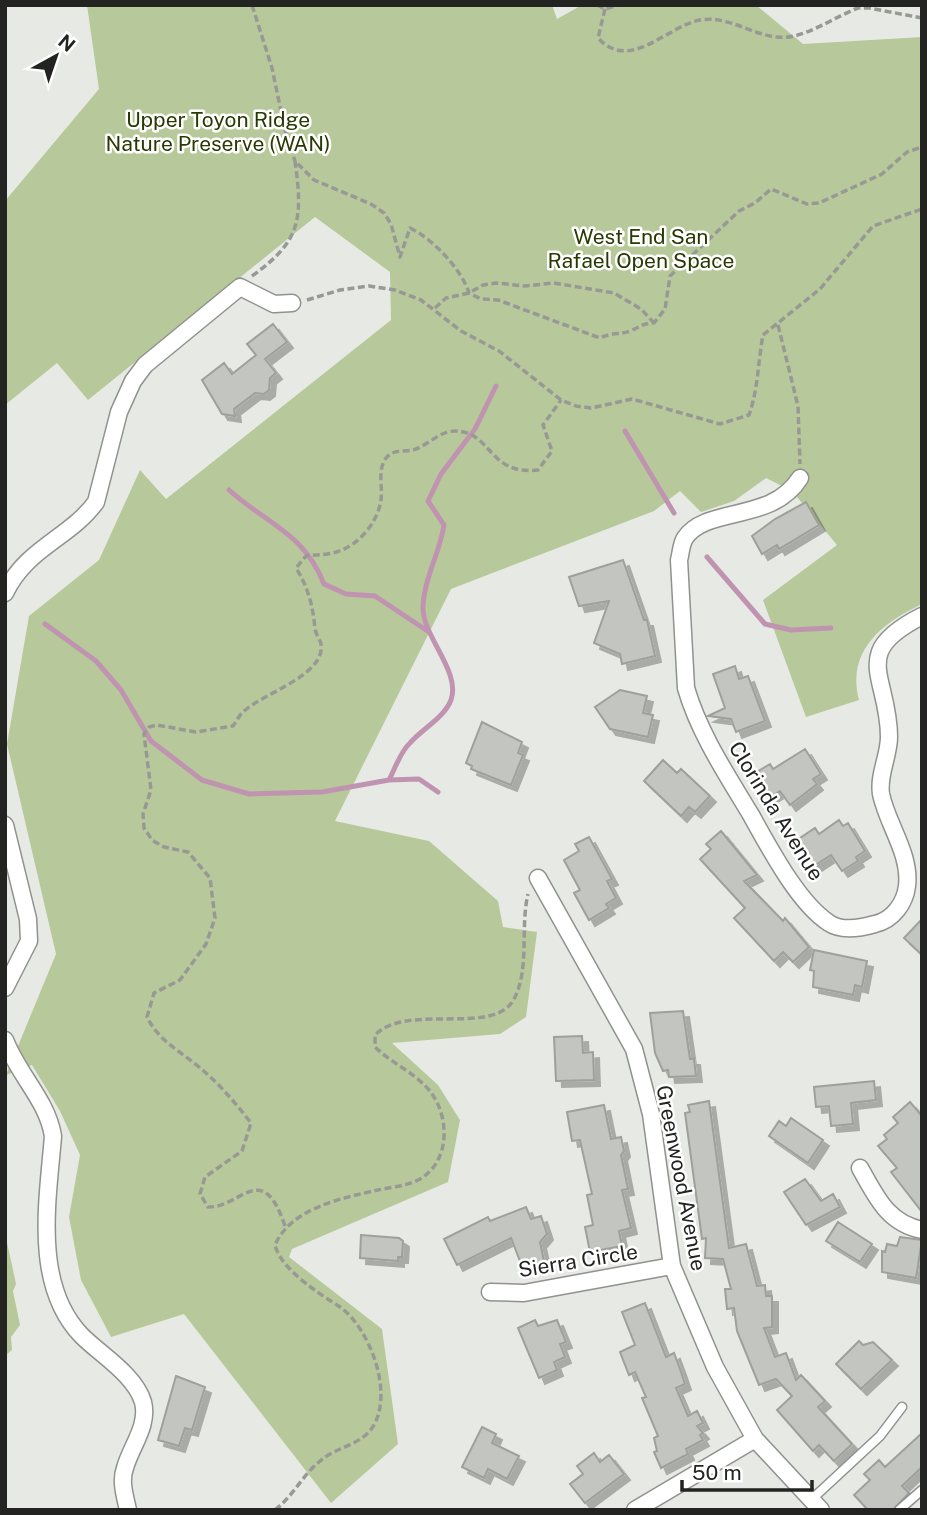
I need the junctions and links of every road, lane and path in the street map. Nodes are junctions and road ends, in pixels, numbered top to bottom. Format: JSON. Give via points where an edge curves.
{"nodes":[{"id":1,"x":252,"y":5,"type":"edge"},
{"id":2,"x":597,"y":5,"type":"edge"},
{"id":3,"x":618,"y":5,"type":"edge"},
{"id":4,"x":605,"y":9,"type":"junction"},
{"id":5,"x":922,"y":18,"type":"edge"},
{"id":6,"x":922,"y":147,"type":"edge"},
{"id":7,"x":295,"y":162,"type":"junction"},
{"id":8,"x":922,"y":209,"type":"edge"},
{"id":9,"x":240,"y":287,"type":"junction"},
{"id":10,"x":469,"y":293,"type":"junction"},
{"id":11,"x":292,"y":303,"type":"joint"},
{"id":12,"x":435,"y":308,"type":"junction"},
{"id":13,"x":654,"y":323,"type":"junction"},
{"id":14,"x":778,"y":325,"type":"junction"},
{"id":15,"x":561,"y":400,"type":"junction"},
{"id":16,"x":800,"y":478,"type":"joint"},
{"id":17,"x":5,"y":593,"type":"edge"},
{"id":18,"x":922,"y":617,"type":"edge"},
{"id":19,"x":5,"y":825,"type":"edge"},
{"id":20,"x":538,"y":878,"type":"joint"},
{"id":21,"x":5,"y":988,"type":"edge"},
{"id":22,"x":5,"y":1040,"type":"edge"},
{"id":23,"x":860,"y":1168,"type":"dead end"},
{"id":24,"x":285,"y":1226,"type":"junction"},
{"id":25,"x":922,"y":1230,"type":"edge"},
{"id":26,"x":672,"y":1266,"type":"junction"},
{"id":27,"x":490,"y":1292,"type":"dead end"},
{"id":28,"x":902,"y":1407,"type":"dead end"},
{"id":29,"x":755,"y":1439,"type":"junction"},
{"id":30,"x":922,"y":1490,"type":"edge"},
{"id":31,"x":816,"y":1505,"type":"edge"},
{"id":32,"x":128,"y":1510,"type":"edge"},
{"id":33,"x":275,"y":1510,"type":"edge"},
{"id":34,"x":635,"y":1510,"type":"edge"},
{"id":35,"x":899,"y":1510,"type":"edge"}],
"edges":[{"from":1,"to":7,"type":"path"},
{"from":2,"to":4,"type":"path"},
{"from":3,"to":4,"type":"path"},
{"from":4,"to":5,"type":"path","via":[[598,38],[606,46],[631,51],[698,20],[711,19],[783,37],[858,8]]},
{"from":6,"to":13,"type":"path","via":[[907,152],[882,174],[819,203],[807,204],[771,189],[738,211],[670,276],[665,309]]},
{"from":7,"to":9,"type":"path","via":[[301,200],[296,228],[275,259]]},
{"from":7,"to":10,"type":"path","via":[[314,180],[384,213],[400,257],[411,228],[421,233],[463,274]]},
{"from":8,"to":14,"type":"path","via":[[873,226],[820,289]]},
{"from":9,"to":11,"type":"street","via":[[274,304]]},
{"from":9,"to":17,"type":"street","via":[[145,365],[121,405],[96,502],[87,514],[34,553]]},
{"from":10,"to":12,"type":"path","via":[[446,298]]},
{"from":10,"to":13,"type":"path","via":[[528,310],[594,338]]},
{"from":10,"to":13,"type":"path","via":[[496,282],[568,284],[614,293]]},
{"from":11,"to":12,"type":"path","via":[[369,286],[395,290]]},
{"from":12,"to":15,"type":"path","via":[[461,331],[524,368]]},
{"from":14,"to":15,"type":"path","via":[[763,335],[756,396],[749,415],[720,424],[632,399],[591,408]]},
{"from":14,"to":16,"type":"path","via":[[798,406]]},
{"from":15,"to":24,"type":"path","via":[[543,425],[552,451],[538,470],[509,468],[471,434],[456,430],[386,457],[373,525],[364,536],[329,554],[306,556],[296,568],[307,586],[321,644],[318,659],[306,673],[242,713],[233,726],[196,732],[157,725],[144,734],[151,790],[143,814],[144,828],[164,847],[187,852],[211,878],[215,918],[205,944],[180,979],[154,993],[147,1017],[176,1052],[227,1092],[251,1123],[242,1151],[205,1177],[200,1194],[208,1207],[223,1208],[244,1191],[256,1190],[270,1197]]},
{"from":16,"to":18,"type":"street","name":"Clorinda Avenue","via":[[792,491],[768,506],[698,526],[684,539],[679,560],[686,688],[713,751],[773,854],[808,902],[829,923],[840,927],[859,929],[882,923],[905,897],[905,861],[881,793],[889,725],[876,662],[895,630]]},
{"from":19,"to":21,"type":"street","via":[[29,941]]},
{"from":20,"to":24,"type":"path","via":[[529,888],[525,907],[521,979],[506,1010],[492,1015],[407,1020],[385,1025],[375,1035],[375,1046],[429,1090],[443,1113],[446,1135],[437,1158],[423,1177],[410,1183],[331,1202]]},
{"from":20,"to":26,"type":"street","name":"Greenwood Avenue","via":[[634,1049],[650,1114]]},
{"from":22,"to":32,"type":"street","via":[[50,1121],[53,1136],[46,1228],[57,1297],[80,1334],[137,1390],[144,1404],[142,1430],[124,1468]]},
{"from":23,"to":25,"type":"street","via":[[893,1219]]},
{"from":24,"to":33,"type":"path","via":[[276,1252],[309,1287],[340,1307],[365,1332],[378,1375],[380,1413],[369,1431],[352,1445],[331,1452],[316,1464]]},
{"from":26,"to":27,"type":"street","name":"Sierra Circle","via":[[524,1293]]},
{"from":26,"to":29,"type":"street","name":"Greenwood Avenue","via":[[715,1367]]},
{"from":28,"to":31,"type":"lane"},
{"from":29,"to":31,"type":"street","name":"Greenwood Avenue"},
{"from":29,"to":34,"type":"street"},
{"from":30,"to":35,"type":"lane"}]}
